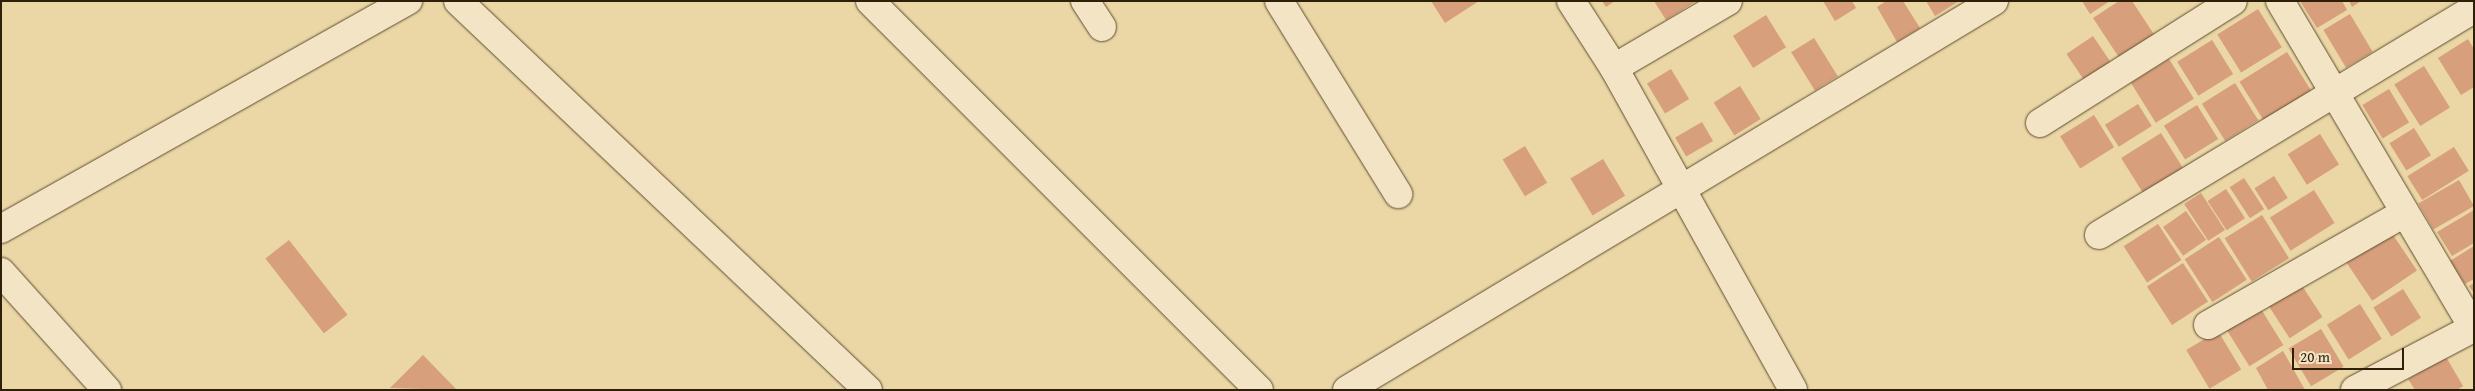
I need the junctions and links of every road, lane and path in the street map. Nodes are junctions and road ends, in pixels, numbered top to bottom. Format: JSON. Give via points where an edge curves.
{"nodes":[{"id":1,"x":408,"y":1,"type":"edge"},
{"id":2,"x":458,"y":1,"type":"edge"},
{"id":3,"x":870,"y":1,"type":"edge"},
{"id":4,"x":1085,"y":1,"type":"edge"},
{"id":5,"x":1280,"y":1,"type":"edge"},
{"id":6,"x":1571,"y":1,"type":"edge"},
{"id":7,"x":1728,"y":1,"type":"edge"},
{"id":8,"x":1994,"y":1,"type":"edge"},
{"id":9,"x":2233,"y":1,"type":"edge"},
{"id":10,"x":2280,"y":1,"type":"edge"},
{"id":11,"x":2474,"y":9,"type":"edge"},
{"id":12,"x":1102,"y":27,"type":"dead end"},
{"id":13,"x":1614,"y":68,"type":"junction"},
{"id":14,"x":2335,"y":91,"type":"junction"},
{"id":15,"x":2040,"y":122,"type":"dead end"},
{"id":16,"x":1681,"y":188,"type":"junction"},
{"id":17,"x":1398,"y":194,"type":"dead end"},
{"id":18,"x":2404,"y":213,"type":"junction"},
{"id":19,"x":1,"y":229,"type":"edge"},
{"id":20,"x":2099,"y":234,"type":"dead end"},
{"id":21,"x":1,"y":272,"type":"edge"},
{"id":22,"x":2208,"y":325,"type":"dead end"},
{"id":23,"x":2473,"y":328,"type":"edge"},
{"id":24,"x":107,"y":390,"type":"edge"},
{"id":25,"x":868,"y":390,"type":"edge"},
{"id":26,"x":1259,"y":390,"type":"edge"},
{"id":27,"x":1347,"y":390,"type":"edge"},
{"id":28,"x":1794,"y":390,"type":"edge"},
{"id":29,"x":2355,"y":390,"type":"edge"}],
"edges":[{"from":1,"to":19,"type":"street"},
{"from":2,"to":25,"type":"street"},
{"from":3,"to":26,"type":"street"},
{"from":4,"to":12,"type":"street"},
{"from":5,"to":17,"type":"street"},
{"from":6,"to":13,"type":"street"},
{"from":7,"to":13,"type":"street"},
{"from":8,"to":16,"type":"street"},
{"from":9,"to":15,"type":"street"},
{"from":10,"to":14,"type":"street"},
{"from":11,"to":14,"type":"street"},
{"from":13,"to":16,"type":"street"},
{"from":14,"to":18,"type":"street"},
{"from":14,"to":20,"type":"street"},
{"from":16,"to":27,"type":"street"},
{"from":16,"to":28,"type":"street"},
{"from":18,"to":22,"type":"street"},
{"from":18,"to":23,"type":"street"},
{"from":21,"to":24,"type":"street"},
{"from":23,"to":29,"type":"street"}]}
